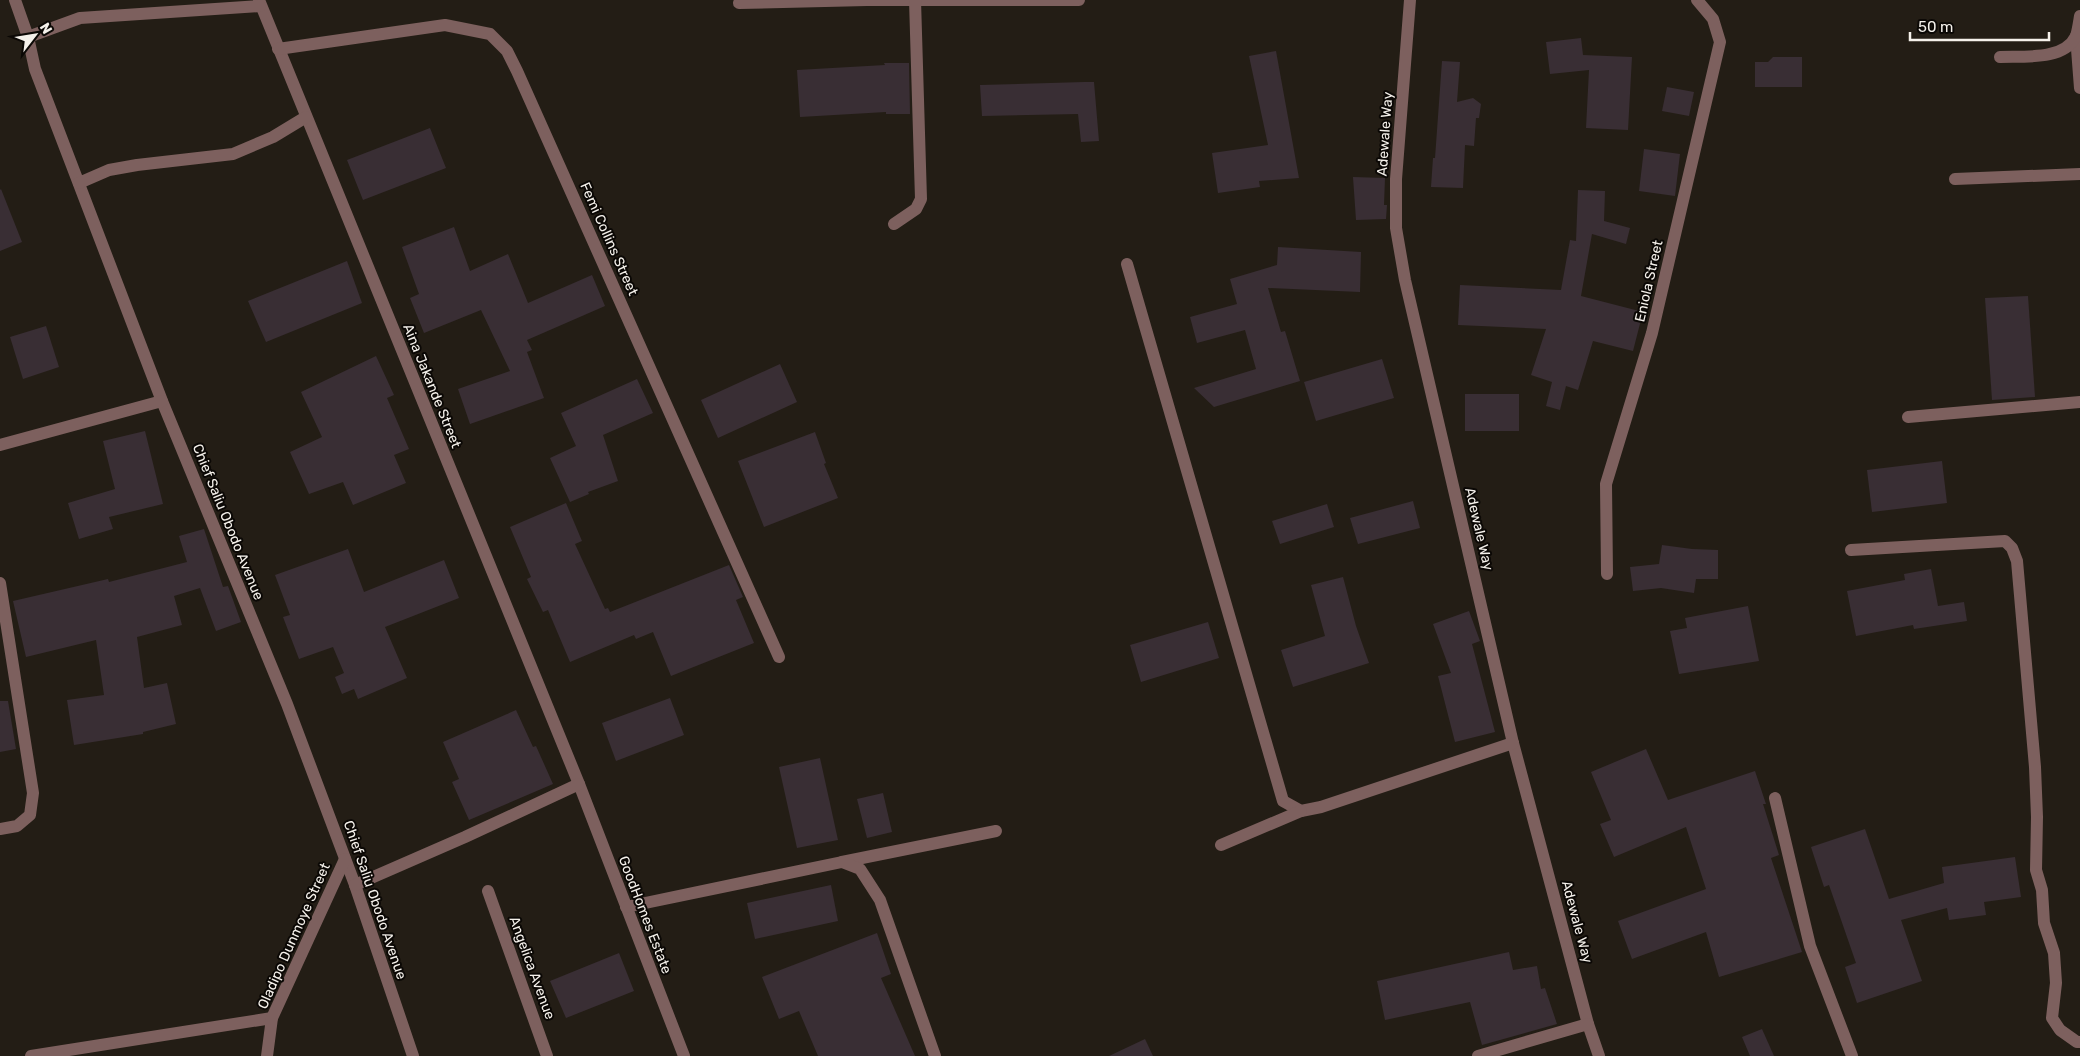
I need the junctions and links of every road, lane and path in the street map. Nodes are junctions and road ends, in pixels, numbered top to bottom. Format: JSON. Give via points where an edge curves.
{"nodes":[{"id":1,"x":15,"y":0,"type":"edge"},
{"id":2,"x":867,"y":0,"type":"edge"},
{"id":3,"x":916,"y":0,"type":"edge"},
{"id":4,"x":1080,"y":0,"type":"edge"},
{"id":5,"x":1410,"y":0,"type":"edge"},
{"id":6,"x":1697,"y":0,"type":"edge"},
{"id":7,"x":260,"y":3,"type":"edge"},
{"id":8,"x":739,"y":3,"type":"dead end"},
{"id":9,"x":2080,"y":16,"type":"edge"},
{"id":10,"x":2076,"y":36,"type":"junction"},
{"id":11,"x":28,"y":37,"type":"junction"},
{"id":12,"x":278,"y":49,"type":"junction"},
{"id":13,"x":2000,"y":57,"type":"dead end"},
{"id":14,"x":2080,"y":88,"type":"edge"},
{"id":15,"x":306,"y":117,"type":"junction"},
{"id":16,"x":2080,"y":174,"type":"edge"},
{"id":17,"x":1955,"y":179,"type":"dead end"},
{"id":18,"x":79,"y":183,"type":"junction"},
{"id":19,"x":894,"y":224,"type":"dead end"},
{"id":20,"x":1126,"y":264,"type":"dead end"},
{"id":21,"x":162,"y":401,"type":"junction"},
{"id":22,"x":2080,"y":402,"type":"edge"},
{"id":23,"x":1908,"y":417,"type":"dead end"},
{"id":24,"x":0,"y":445,"type":"edge"},
{"id":25,"x":1851,"y":550,"type":"dead end"},
{"id":26,"x":1607,"y":574,"type":"dead end"},
{"id":27,"x":0,"y":583,"type":"edge"},
{"id":28,"x":779,"y":657,"type":"dead end"},
{"id":29,"x":1513,"y":743,"type":"junction"},
{"id":30,"x":579,"y":784,"type":"junction"},
{"id":31,"x":1775,"y":798,"type":"dead end"},
{"id":32,"x":1301,"y":811,"type":"junction"},
{"id":33,"x":0,"y":829,"type":"edge"},
{"id":34,"x":996,"y":831,"type":"dead end"},
{"id":35,"x":1221,"y":845,"type":"dead end"},
{"id":36,"x":345,"y":859,"type":"junction"},
{"id":37,"x":842,"y":862,"type":"junction"},
{"id":38,"x":355,"y":885,"type":"junction"},
{"id":39,"x":488,"y":891,"type":"dead end"},
{"id":40,"x":626,"y":907,"type":"junction"},
{"id":41,"x":272,"y":1018,"type":"junction"},
{"id":42,"x":1588,"y":1024,"type":"junction"},
{"id":43,"x":2080,"y":1042,"type":"edge"},
{"id":44,"x":31,"y":1056,"type":"edge"},
{"id":45,"x":268,"y":1056,"type":"edge"},
{"id":46,"x":413,"y":1056,"type":"edge"},
{"id":47,"x":547,"y":1056,"type":"edge"},
{"id":48,"x":684,"y":1056,"type":"edge"},
{"id":49,"x":935,"y":1056,"type":"edge"},
{"id":50,"x":1478,"y":1056,"type":"edge"},
{"id":51,"x":1599,"y":1056,"type":"edge"},
{"id":52,"x":1852,"y":1056,"type":"edge"}],
"edges":[{"from":1,"to":11,"type":"street","name":"Chief Saliu Obodo Avenue"},
{"from":2,"to":3,"type":"street"},
{"from":2,"to":8,"type":"street"},
{"from":3,"to":4,"type":"street"},
{"from":3,"to":19,"type":"street","via":[[921,199],[916,209]]},
{"from":5,"to":29,"type":"street","name":"Adewale Way","via":[[1396,178],[1396,228],[1405,280]]},
{"from":6,"to":26,"type":"street","name":"Eniola Street","via":[[1713,19],[1720,42],[1652,333],[1606,484]]},
{"from":7,"to":11,"type":"street","via":[[80,18]]},
{"from":7,"to":12,"type":"street","name":"Aina Jakande Street"},
{"from":9,"to":10,"type":"street"},
{"from":10,"to":13,"type":"street","via":[[2064,49],[2046,55]]},
{"from":10,"to":14,"type":"street"},
{"from":11,"to":18,"type":"street","name":"Chief Saliu Obodo Avenue","via":[[35,69]]},
{"from":12,"to":15,"type":"street","name":"Aina Jakande Street"},
{"from":12,"to":28,"type":"street","name":"Femi Collins Street","via":[[445,25],[490,34],[507,51]]},
{"from":15,"to":18,"type":"street","via":[[273,137],[233,154],[109,170]]},
{"from":15,"to":30,"type":"street","name":"Aina Jakande Street"},
{"from":16,"to":17,"type":"street"},
{"from":18,"to":21,"type":"street","name":"Chief Saliu Obodo Avenue"},
{"from":20,"to":32,"type":"street","via":[[1284,801]]},
{"from":21,"to":24,"type":"street"},
{"from":21,"to":36,"type":"street","name":"Chief Saliu Obodo Avenue","via":[[286,704]]},
{"from":22,"to":23,"type":"street"},
{"from":25,"to":43,"type":"street","via":[[2005,541],[2012,548],[2017,561],[2035,767],[2038,817],[2036,870],[2042,890],[2044,923],[2054,953],[2056,983],[2052,1018],[2060,1030]]},
{"from":27,"to":33,"type":"street","via":[[33,793],[30,815],[17,826]]},
{"from":29,"to":32,"type":"street","via":[[1322,807]]},
{"from":29,"to":42,"type":"street","name":"Adewale Way"},
{"from":30,"to":38,"type":"street"},
{"from":30,"to":40,"type":"street","name":"GoodHomes Estate"},
{"from":31,"to":52,"type":"street","via":[[1810,946]]},
{"from":32,"to":35,"type":"street"},
{"from":34,"to":37,"type":"street"},
{"from":36,"to":38,"type":"street","name":"Chief Saliu Obodo Avenue"},
{"from":36,"to":41,"type":"street","name":"Oladipo Dunmoye Street"},
{"from":37,"to":40,"type":"street"},
{"from":37,"to":49,"type":"street","via":[[860,869],[880,900]]},
{"from":38,"to":46,"type":"street","name":"Chief Saliu Obodo Avenue"},
{"from":39,"to":47,"type":"street","name":"Angelica Avenue"},
{"from":40,"to":48,"type":"street","name":"GoodHomes Estate"},
{"from":41,"to":44,"type":"street"},
{"from":41,"to":45,"type":"street","name":"Oladipo Dunmoye Street"},
{"from":42,"to":50,"type":"street"},
{"from":42,"to":51,"type":"street","name":"Adewale Way"}]}
